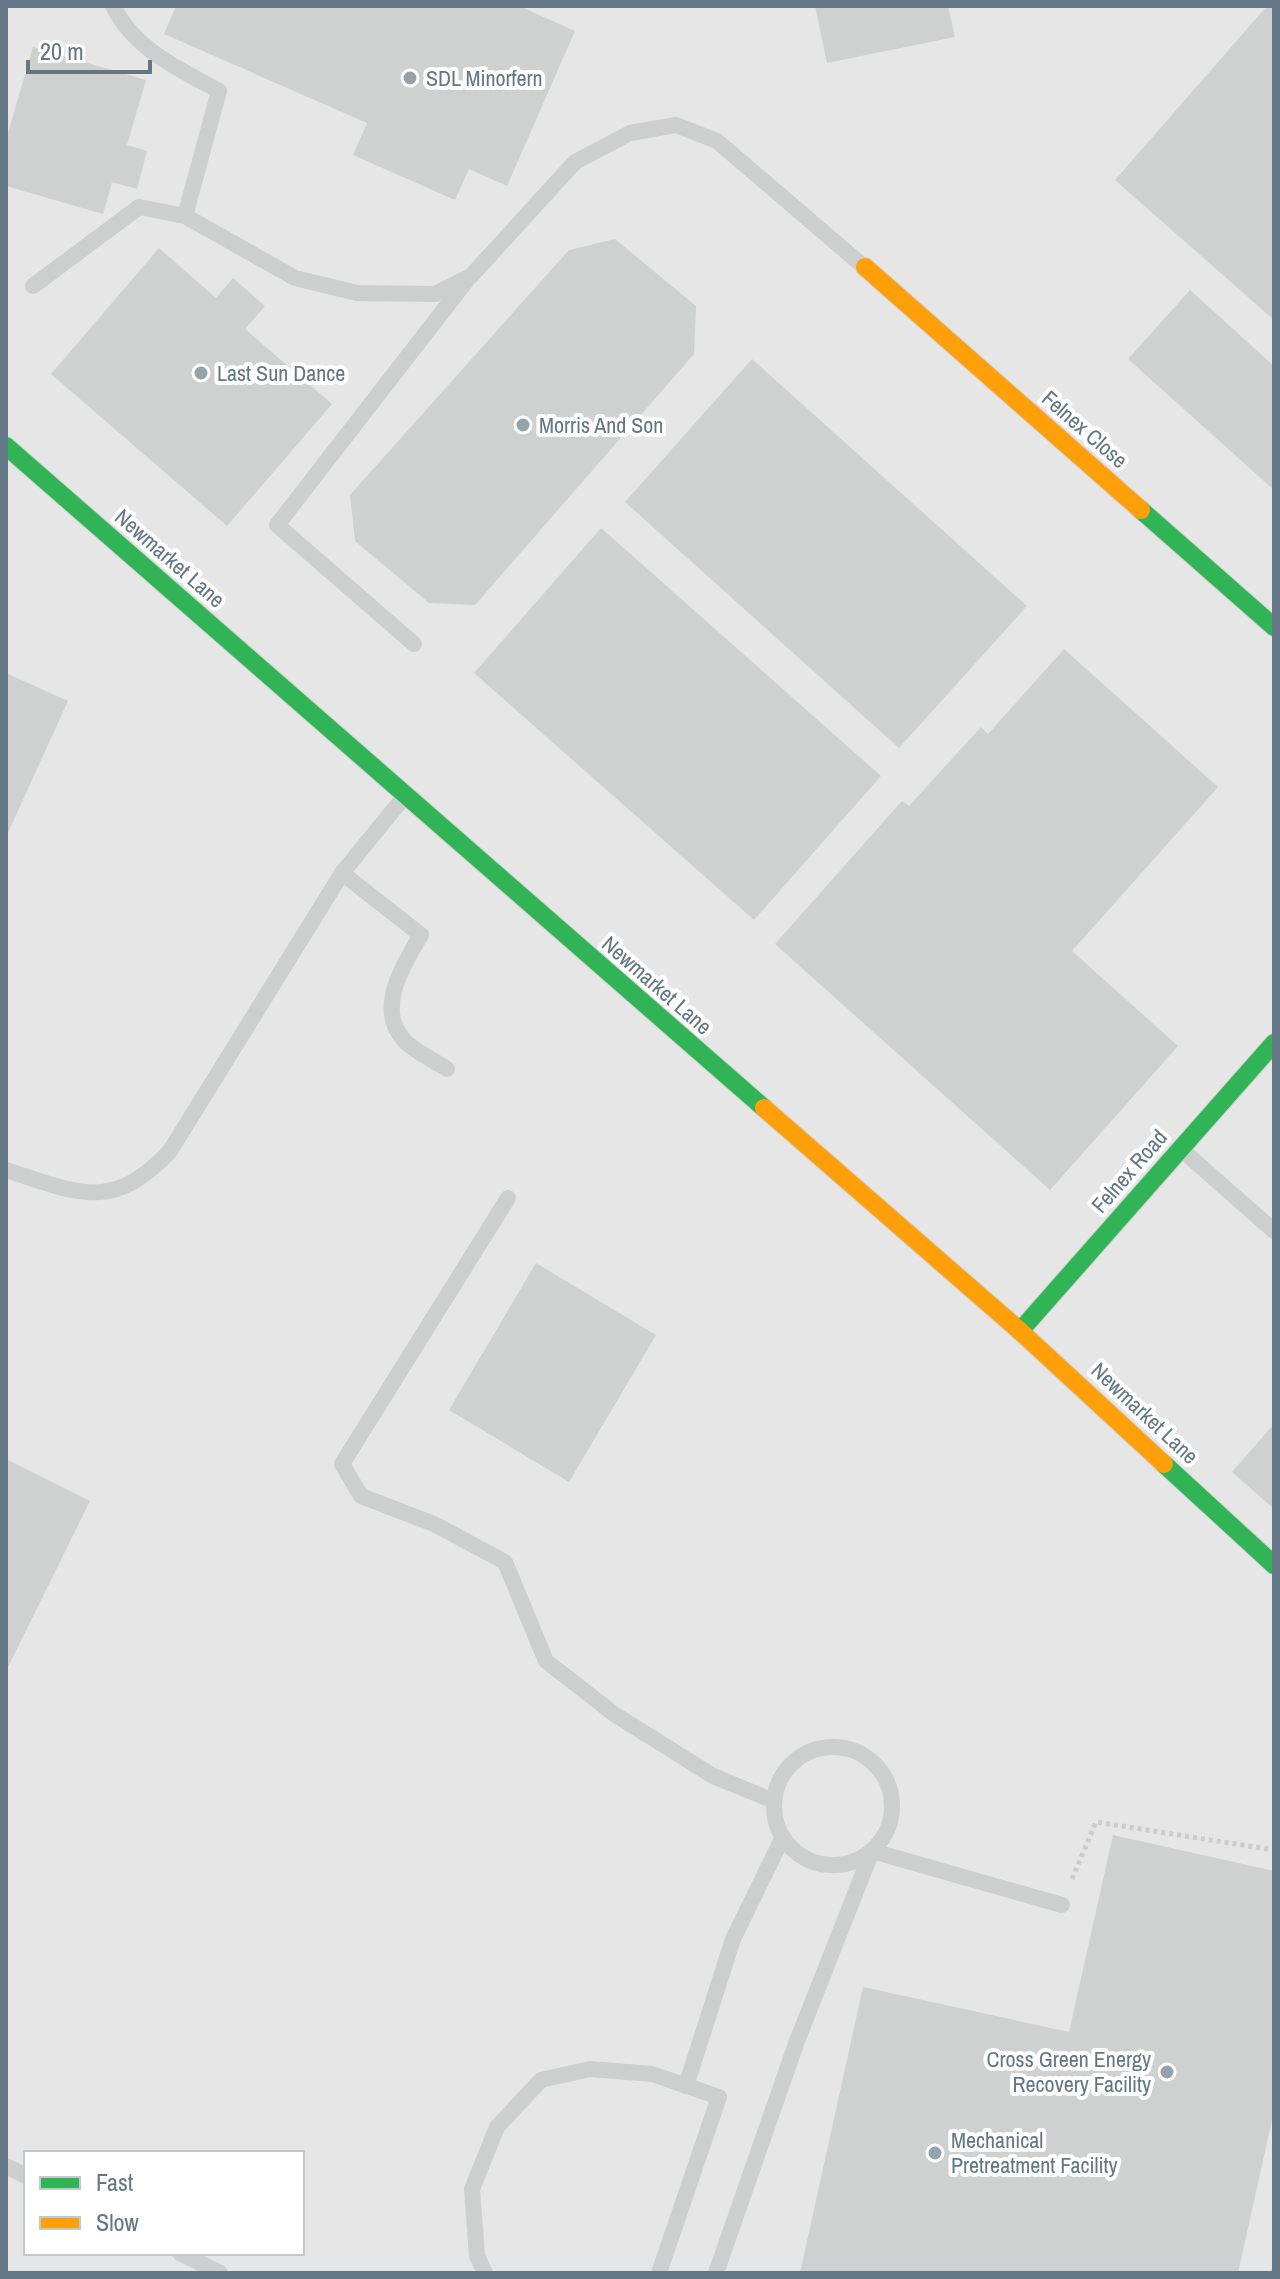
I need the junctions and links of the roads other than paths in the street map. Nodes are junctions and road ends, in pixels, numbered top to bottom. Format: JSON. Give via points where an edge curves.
{"nodes":[{"id":1,"x":113,"y":6,"type":"edge"},
{"id":2,"x":185,"y":216,"type":"junction"},
{"id":3,"x":865,"y":267,"type":"joint"},
{"id":4,"x":471,"y":276,"type":"junction"},
{"id":5,"x":33,"y":286,"type":"dead end"},
{"id":6,"x":6,"y":446,"type":"edge"},
{"id":7,"x":1274,"y":627,"type":"edge"},
{"id":8,"x":414,"y":644,"type":"dead end"},
{"id":9,"x":405,"y":796,"type":"junction"},
{"id":10,"x":342,"y":873,"type":"junction"},
{"id":11,"x":1274,"y":1043,"type":"edge"},
{"id":12,"x":447,"y":1069,"type":"dead end"},
{"id":13,"x":1181,"y":1149,"type":"junction"},
{"id":14,"x":6,"y":1170,"type":"edge"},
{"id":15,"x":508,"y":1198,"type":"dead end"},
{"id":16,"x":1274,"y":1231,"type":"edge"},
{"id":17,"x":1020,"y":1331,"type":"junction"},
{"id":18,"x":1274,"y":1565,"type":"edge"},
{"id":19,"x":774,"y":1801,"type":"junction"},
{"id":20,"x":783,"y":1837,"type":"junction"},
{"id":21,"x":872,"y":1851,"type":"junction"},
{"id":22,"x":1062,"y":1905,"type":"road end"},
{"id":23,"x":686,"y":2086,"type":"junction"},
{"id":24,"x":6,"y":2166,"type":"edge"},
{"id":25,"x":24,"y":2175,"type":"edge"},
{"id":26,"x":184,"y":2255,"type":"edge"},
{"id":27,"x":220,"y":2273,"type":"edge"},
{"id":28,"x":485,"y":2273,"type":"edge"},
{"id":29,"x":659,"y":2273,"type":"edge"},
{"id":30,"x":716,"y":2273,"type":"edge"}],
"edges":[{"from":1,"to":2,"type":"lane","via":[[129,35],[219,91]]},
{"from":2,"to":4,"type":"lane","via":[[295,278],[357,293],[435,294]]},
{"from":2,"to":5,"type":"lane","via":[[139,207]]},
{"from":3,"to":4,"type":"lane","via":[[717,141],[676,125],[630,133],[575,162]]},
{"from":3,"to":7,"type":"street","name":"Felnex Close"},
{"from":4,"to":8,"type":"lane","via":[[277,525]]},
{"from":6,"to":9,"type":"street","name":"Newmarket Lane"},
{"from":9,"to":10,"type":"lane"},
{"from":9,"to":17,"type":"street","name":"Newmarket Lane"},
{"from":10,"to":12,"type":"lane","via":[[421,935],[394,990],[392,1016],[403,1040]]},
{"from":10,"to":14,"type":"lane","via":[[158,1164],[107,1193],[83,1195]]},
{"from":11,"to":13,"type":"street","name":"Felnex Road"},
{"from":13,"to":16,"type":"lane"},
{"from":13,"to":17,"type":"street","name":"Felnex Road"},
{"from":15,"to":19,"type":"lane","via":[[342,1464],[361,1496],[434,1524],[505,1562],[546,1661],[614,1714],[713,1776]]},
{"from":17,"to":18,"type":"street","name":"Newmarket Lane"},
{"from":19,"to":20,"type":"lane"},
{"from":19,"to":21,"type":"lane","via":[[790,1766],[805,1755],[823,1748],[860,1754],[876,1765],[892,1799],[885,1836]]},
{"from":20,"to":21,"type":"lane","via":[[796,1853],[824,1864],[854,1862]]},
{"from":20,"to":23,"type":"lane","via":[[733,1939]]},
{"from":21,"to":22,"type":"lane"},
{"from":21,"to":30,"type":"lane","via":[[797,2041]]},
{"from":23,"to":28,"type":"lane","via":[[652,2074],[590,2069],[541,2080],[497,2127],[472,2189],[477,2256]]},
{"from":23,"to":29,"type":"lane","via":[[719,2097]]},
{"from":24,"to":25,"type":"lane"},
{"from":26,"to":27,"type":"lane"}]}
